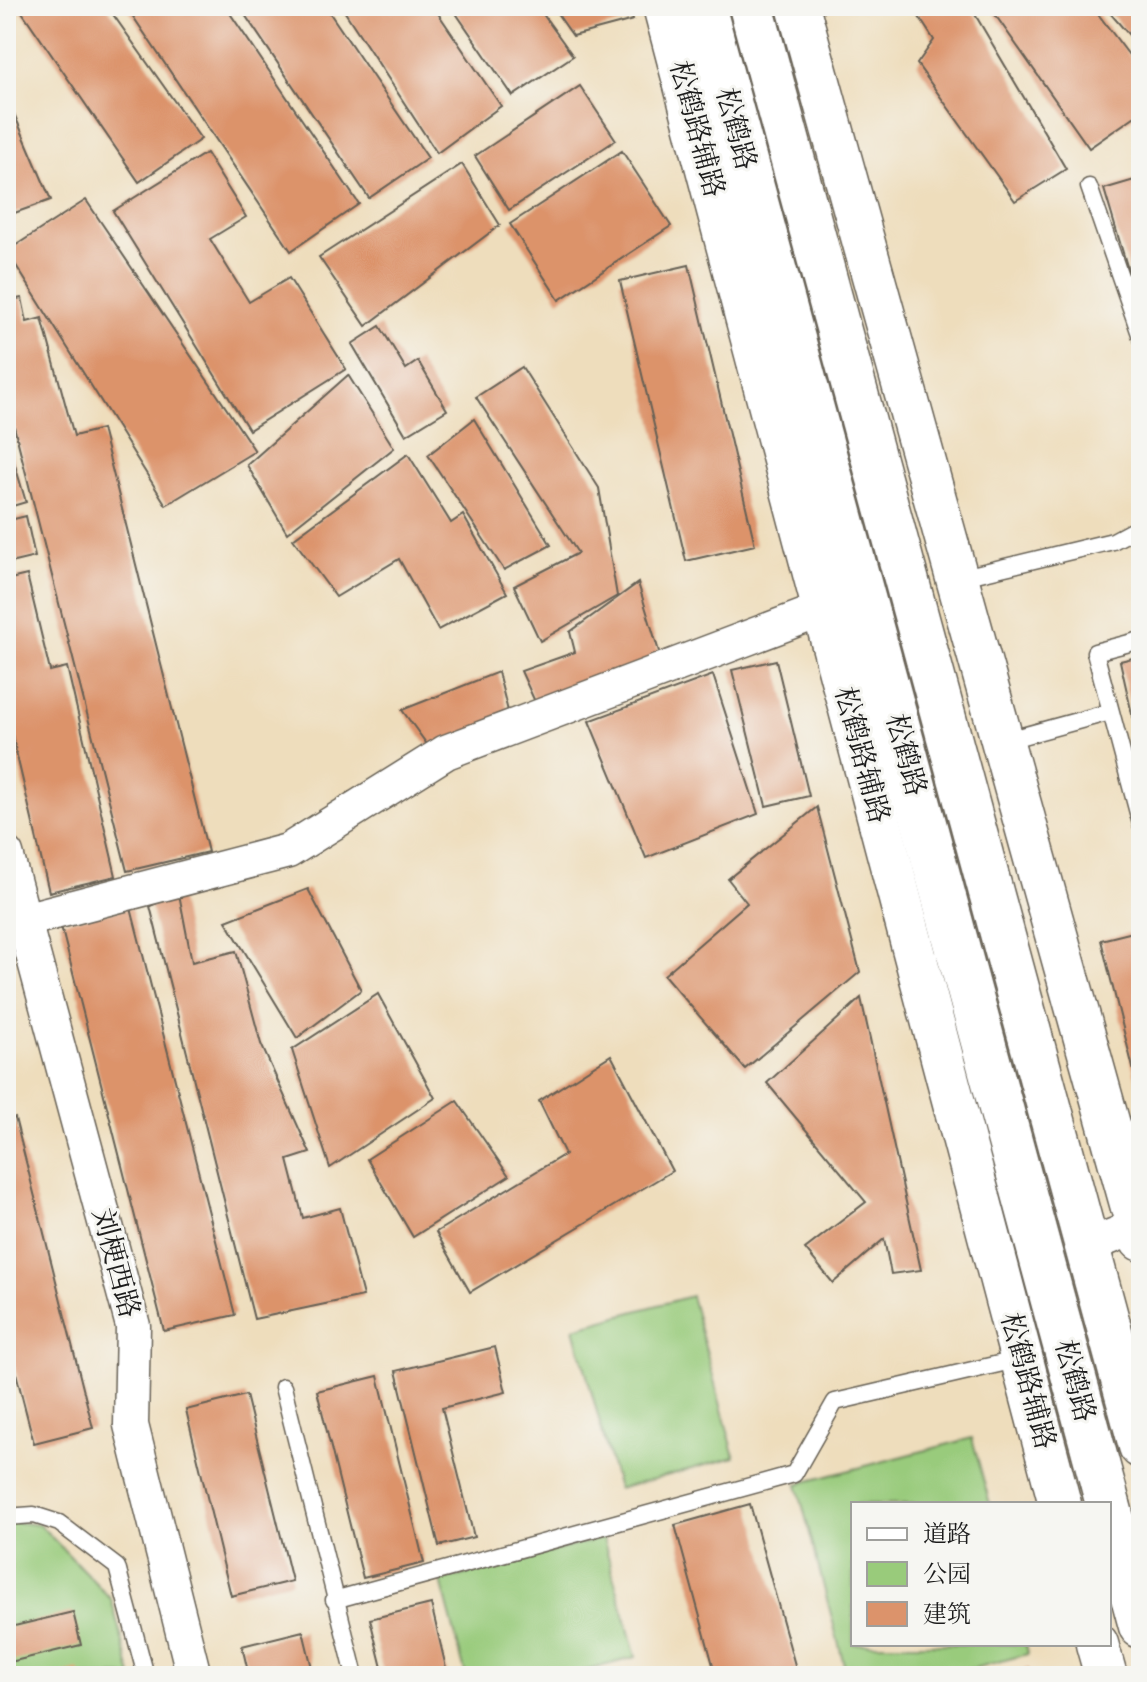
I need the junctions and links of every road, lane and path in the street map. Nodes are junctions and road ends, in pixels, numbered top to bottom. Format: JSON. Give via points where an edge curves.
{"nodes":[{"id":1,"x":664,"y":6,"type":"edge"},
{"id":2,"x":703,"y":6,"type":"edge"},
{"id":3,"x":751,"y":6,"type":"edge"},
{"id":4,"x":798,"y":6,"type":"edge"},
{"id":5,"x":1089,"y":187,"type":"dead end"},
{"id":6,"x":1141,"y":337,"type":"edge"},
{"id":7,"x":897,"y":360,"type":"junction"},
{"id":8,"x":851,"y":375,"type":"junction"},
{"id":9,"x":785,"y":385,"type":"junction"},
{"id":10,"x":1141,"y":526,"type":"edge"},
{"id":11,"x":957,"y":578,"type":"junction"},
{"id":12,"x":911,"y":591,"type":"junction"},
{"id":13,"x":844,"y":604,"type":"junction"},
{"id":14,"x":1141,"y":640,"type":"edge"},
{"id":15,"x":1110,"y":712,"type":"junction"},
{"id":16,"x":1003,"y":741,"type":"junction"},
{"id":17,"x":1141,"y":824,"type":"edge"},
{"id":18,"x":6,"y":854,"type":"edge"},
{"id":19,"x":24,"y":920,"type":"junction"},
{"id":20,"x":1012,"y":1148,"type":"junction"},
{"id":21,"x":969,"y":1158,"type":"junction"},
{"id":22,"x":1140,"y":1230,"type":"edge"},
{"id":23,"x":1087,"y":1246,"type":"junction"},
{"id":24,"x":1022,"y":1359,"type":"junction"},
{"id":25,"x":283,"y":1387,"type":"dead end"},
{"id":26,"x":1141,"y":1446,"type":"edge"},
{"id":27,"x":1059,"y":1502,"type":"edge"},
{"id":28,"x":1107,"y":1502,"type":"edge"},
{"id":29,"x":6,"y":1517,"type":"edge"},
{"id":30,"x":1111,"y":1517,"type":"edge"},
{"id":31,"x":334,"y":1600,"type":"junction"},
{"id":32,"x":1141,"y":1626,"type":"edge"},
{"id":33,"x":1098,"y":1646,"type":"edge"},
{"id":34,"x":146,"y":1676,"type":"edge"},
{"id":35,"x":194,"y":1676,"type":"edge"},
{"id":36,"x":355,"y":1676,"type":"edge"},
{"id":37,"x":1106,"y":1676,"type":"edge"}],
"edges":[{"from":1,"to":9,"type":"street","name":"松鹤路辅路"},
{"from":2,"to":9,"type":"main road","name":"松鹤路"},
{"from":3,"to":8,"type":"main road","name":"松鹤路"},
{"from":4,"to":7,"type":"street"},
{"from":5,"to":6,"type":"lane"},
{"from":7,"to":8,"type":"street"},
{"from":7,"to":11,"type":"street"},
{"from":8,"to":12,"type":"main road","name":"松鹤路"},
{"from":9,"to":13,"type":"main road","name":"松鹤路"},
{"from":10,"to":11,"type":"lane","via":[[1113,541]]},
{"from":11,"to":12,"type":"street"},
{"from":11,"to":16,"type":"street"},
{"from":12,"to":23,"type":"main road","name":"松鹤路"},
{"from":13,"to":19,"type":"street","via":[[446,752],[288,851]]},
{"from":13,"to":20,"type":"main road","name":"松鹤路"},
{"from":13,"to":21,"type":"street","name":"松鹤路辅路"},
{"from":14,"to":15,"type":"lane","via":[[1095,652]]},
{"from":15,"to":16,"type":"lane"},
{"from":15,"to":17,"type":"lane"},
{"from":16,"to":22,"type":"street"},
{"from":18,"to":19,"type":"street","name":"刘梗西路"},
{"from":19,"to":35,"type":"street","name":"刘梗西路","via":[[133,1326],[131,1425]]},
{"from":20,"to":21,"type":"street"},
{"from":20,"to":28,"type":"main road","name":"松鹤路"},
{"from":21,"to":24,"type":"street","name":"松鹤路辅路"},
{"from":22,"to":23,"type":"street"},
{"from":23,"to":26,"type":"main road","name":"松鹤路"},
{"from":24,"to":27,"type":"street","name":"松鹤路辅路"},
{"from":24,"to":31,"type":"lane","via":[[835,1402],[794,1474]]},
{"from":25,"to":31,"type":"lane"},
{"from":29,"to":34,"type":"lane","via":[[34,1515],[59,1523],[117,1567]]},
{"from":30,"to":32,"type":"main road","name":"松鹤路"},
{"from":31,"to":36,"type":"lane"},
{"from":33,"to":37,"type":"street"}]}
